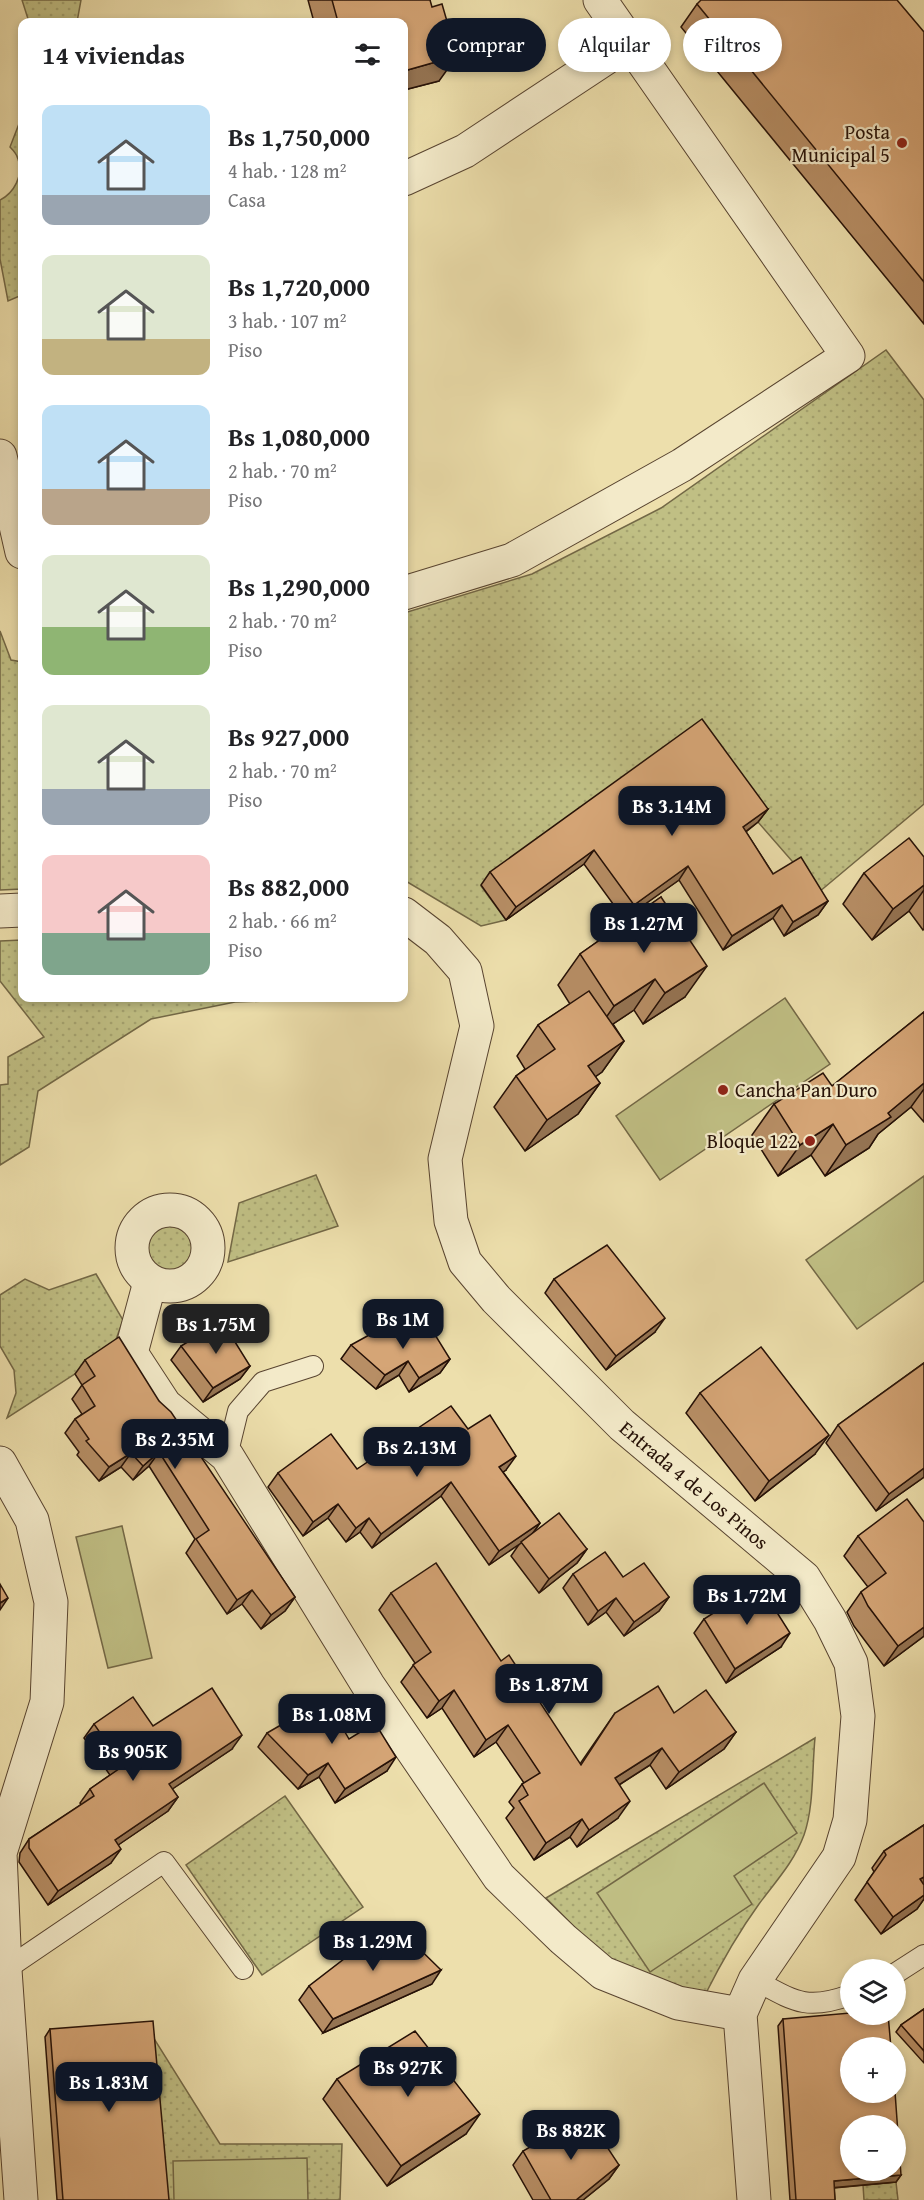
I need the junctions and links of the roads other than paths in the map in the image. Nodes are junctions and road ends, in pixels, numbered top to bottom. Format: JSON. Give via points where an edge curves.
{"nodes":[{"id":1,"x":600,"y":0,"type":"edge"},
{"id":2,"x":613,"y":18,"type":"edge"},
{"id":3,"x":585,"y":72,"type":"edge"},
{"id":4,"x":651,"y":72,"type":"edge"},
{"id":5,"x":408,"y":177,"type":"edge"},
{"id":6,"x":0,"y":456,"type":"edge"},
{"id":7,"x":18,"y":535,"type":"edge"},
{"id":8,"x":408,"y":592,"type":"edge"},
{"id":9,"x":18,"y":910,"type":"edge"},
{"id":10,"x":0,"y":911,"type":"edge"},
{"id":11,"x":408,"y":917,"type":"edge"},
{"id":12,"x":150,"y":1282,"type":"dead end"},
{"id":13,"x":313,"y":1366,"type":"dead end"},
{"id":14,"x":226,"y":1456,"type":"junction"},
{"id":15,"x":0,"y":1463,"type":"edge"},
{"id":16,"x":924,"y":1955,"type":"edge"},
{"id":17,"x":906,"y":1967,"type":"edge"},
{"id":18,"x":243,"y":1969,"type":"dead end"},
{"id":19,"x":5,"y":1970,"type":"junction"},
{"id":20,"x":755,"y":1980,"type":"junction"},
{"id":21,"x":840,"y":1999,"type":"edge"},
{"id":22,"x":740,"y":2014,"type":"junction"},
{"id":23,"x":21,"y":2200,"type":"edge"},
{"id":24,"x":754,"y":2200,"type":"edge"}],
"edges":[{"from":1,"to":2,"type":"street"},
{"from":3,"to":5,"type":"street","via":[[465,151]]},
{"from":4,"to":8,"type":"street","via":[[848,356],[682,465],[512,560]]},
{"from":6,"to":7,"type":"street"},
{"from":9,"to":10,"type":"street"},
{"from":11,"to":20,"type":"street","name":"Entrada 4 de Los Pinos","via":[[438,940],[465,971],[477,1026],[445,1159],[451,1221],[465,1262],[496,1299],[622,1425],[804,1578],[851,1663],[858,1716],[850,1820],[838,1857]]},
{"from":12,"to":14,"type":"street","via":[[130,1353],[165,1405]]},
{"from":13,"to":14,"type":"lane","via":[[263,1382],[238,1411]]},
{"from":14,"to":22,"type":"street","via":[[368,1685],[499,1877],[603,1973],[678,2003]]},
{"from":15,"to":19,"type":"street","via":[[32,1520],[51,1602],[47,1702],[0,1853]]},
{"from":16,"to":17,"type":"lane"},
{"from":18,"to":19,"type":"lane","via":[[164,1862]]},
{"from":19,"to":23,"type":"street"},
{"from":20,"to":21,"type":"lane","via":[[795,2001],[828,2003]]},
{"from":20,"to":22,"type":"street","name":"Entrada 4 de Los Pinos"},
{"from":22,"to":24,"type":"street","name":"Entrada 4 de Los Pinos"}]}
